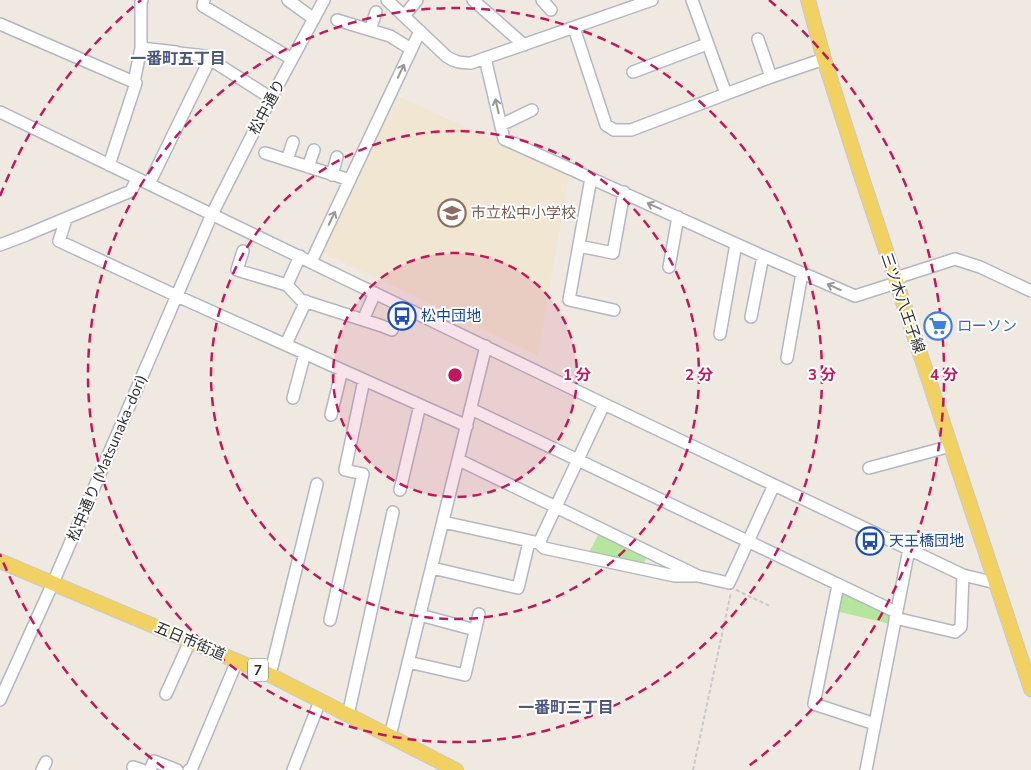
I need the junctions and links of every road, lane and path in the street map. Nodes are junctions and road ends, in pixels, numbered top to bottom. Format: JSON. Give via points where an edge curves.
{"nodes":[{"id":1,"x":142,"y":0,"type":"edge"},
{"id":2,"x":204,"y":0,"type":"edge"},
{"id":3,"x":288,"y":0,"type":"edge"},
{"id":4,"x":324,"y":0,"type":"edge"},
{"id":5,"x":387,"y":0,"type":"edge"},
{"id":6,"x":417,"y":0,"type":"edge"},
{"id":7,"x":473,"y":0,"type":"edge"},
{"id":8,"x":542,"y":0,"type":"edge"},
{"id":9,"x":652,"y":0,"type":"edge"},
{"id":10,"x":692,"y":0,"type":"edge"},
{"id":11,"x":808,"y":0,"type":"edge"},
{"id":12,"x":551,"y":10,"type":"dead end"},
{"id":13,"x":376,"y":12,"type":"dead end"},
{"id":14,"x":404,"y":16,"type":"junction"},
{"id":15,"x":314,"y":19,"type":"junction"},
{"id":16,"x":338,"y":20,"type":"dead end"},
{"id":17,"x":0,"y":24,"type":"edge"},
{"id":18,"x":574,"y":28,"type":"junction"},
{"id":19,"x":370,"y":30,"type":"junction"},
{"id":20,"x":420,"y":31,"type":"junction"},
{"id":21,"x":758,"y":39,"type":"dead end"},
{"id":22,"x":707,"y":44,"type":"junction"},
{"id":23,"x":524,"y":45,"type":"junction"},
{"id":24,"x":141,"y":48,"type":"junction"},
{"id":25,"x":411,"y":49,"type":"junction"},
{"id":26,"x":485,"y":58,"type":"junction"},
{"id":27,"x":210,"y":59,"type":"junction"},
{"id":28,"x":292,"y":59,"type":"junction"},
{"id":29,"x":824,"y":59,"type":"junction"},
{"id":30,"x":632,"y":72,"type":"dead end"},
{"id":31,"x":771,"y":77,"type":"junction"},
{"id":32,"x":134,"y":82,"type":"junction"},
{"id":33,"x":726,"y":94,"type":"junction"},
{"id":34,"x":271,"y":98,"type":"junction"},
{"id":35,"x":532,"y":110,"type":"dead end"},
{"id":36,"x":0,"y":112,"type":"edge"},
{"id":37,"x":501,"y":125,"type":"junction"},
{"id":38,"x":293,"y":142,"type":"dead end"},
{"id":39,"x":314,"y":150,"type":"dead end"},
{"id":40,"x":265,"y":153,"type":"dead end"},
{"id":41,"x":337,"y":157,"type":"dead end"},
{"id":42,"x":287,"y":160,"type":"junction"},
{"id":43,"x":109,"y":165,"type":"junction"},
{"id":44,"x":308,"y":167,"type":"junction"},
{"id":45,"x":332,"y":174,"type":"junction"},
{"id":46,"x":591,"y":178,"type":"junction"},
{"id":47,"x":137,"y":179,"type":"junction"},
{"id":48,"x":350,"y":180,"type":"junction"},
{"id":49,"x":148,"y":184,"type":"junction"},
{"id":50,"x":624,"y":192,"type":"junction"},
{"id":51,"x":212,"y":214,"type":"junction"},
{"id":52,"x":678,"y":217,"type":"junction"},
{"id":53,"x":66,"y":219,"type":"junction"},
{"id":54,"x":736,"y":244,"type":"junction"},
{"id":55,"x":0,"y":245,"type":"edge"},
{"id":56,"x":579,"y":246,"type":"junction"},
{"id":57,"x":243,"y":251,"type":"dead end"},
{"id":58,"x":300,"y":256,"type":"junction"},
{"id":59,"x":763,"y":256,"type":"junction"},
{"id":60,"x":311,"y":262,"type":"junction"},
{"id":61,"x":669,"y":267,"type":"dead end"},
{"id":62,"x":802,"y":273,"type":"junction"},
{"id":63,"x":896,"y":283,"type":"junction"},
{"id":64,"x":287,"y":285,"type":"junction"},
{"id":65,"x":1031,"y":291,"type":"edge"},
{"id":66,"x":376,"y":293,"type":"junction"},
{"id":67,"x":177,"y":296,"type":"junction"},
{"id":68,"x":306,"y":301,"type":"junction"},
{"id":69,"x":614,"y":310,"type":"dead end"},
{"id":70,"x":751,"y":317,"type":"dead end"},
{"id":71,"x":363,"y":320,"type":"junction"},
{"id":72,"x":392,"y":330,"type":"dead end"},
{"id":73,"x":720,"y":334,"type":"dead end"},
{"id":74,"x":286,"y":344,"type":"junction"},
{"id":75,"x":486,"y":346,"type":"junction"},
{"id":76,"x":305,"y":353,"type":"junction"},
{"id":77,"x":787,"y":358,"type":"dead end"},
{"id":78,"x":342,"y":370,"type":"junction"},
{"id":79,"x":364,"y":380,"type":"junction"},
{"id":80,"x":293,"y":398,"type":"dead end"},
{"id":81,"x":604,"y":404,"type":"junction"},
{"id":82,"x":420,"y":405,"type":"junction"},
{"id":83,"x":471,"y":409,"type":"junction"},
{"id":84,"x":331,"y":415,"type":"dead end"},
{"id":85,"x":467,"y":426,"type":"junction"},
{"id":86,"x":951,"y":446,"type":"junction"},
{"id":87,"x":459,"y":460,"type":"junction"},
{"id":88,"x":578,"y":460,"type":"junction"},
{"id":89,"x":869,"y":468,"type":"dead end"},
{"id":90,"x":317,"y":484,"type":"dead end"},
{"id":91,"x":774,"y":485,"type":"junction"},
{"id":92,"x":400,"y":490,"type":"dead end"},
{"id":93,"x":556,"y":507,"type":"junction"},
{"id":94,"x":393,"y":512,"type":"dead end"},
{"id":95,"x":443,"y":522,"type":"junction"},
{"id":96,"x":534,"y":542,"type":"junction"},
{"id":97,"x":747,"y":542,"type":"junction"},
{"id":98,"x":909,"y":550,"type":"junction"},
{"id":99,"x":1,"y":565,"type":"edge"},
{"id":100,"x":432,"y":568,"type":"junction"},
{"id":101,"x":963,"y":575,"type":"junction"},
{"id":102,"x":698,"y":576,"type":"junction"},
{"id":103,"x":53,"y":583,"type":"junction"},
{"id":104,"x":996,"y":583,"type":"junction"},
{"id":105,"x":838,"y":585,"type":"junction"},
{"id":106,"x":770,"y":606,"type":"dead end"},
{"id":107,"x":479,"y":614,"type":"dead end"},
{"id":108,"x":420,"y":615,"type":"junction"},
{"id":109,"x":896,"y":615,"type":"junction"},
{"id":110,"x":330,"y":620,"type":"dead end"},
{"id":111,"x":468,"y":628,"type":"dead end"},
{"id":112,"x":190,"y":641,"type":"junction"},
{"id":113,"x":237,"y":661,"type":"junction"},
{"id":114,"x":408,"y":662,"type":"junction"},
{"id":115,"x":270,"y":675,"type":"junction"},
{"id":116,"x":165,"y":687,"type":"dead end"},
{"id":117,"x":1031,"y":689,"type":"edge"},
{"id":118,"x":0,"y":700,"type":"edge"},
{"id":119,"x":320,"y":700,"type":"junction"},
{"id":120,"x":348,"y":715,"type":"junction"},
{"id":121,"x":875,"y":724,"type":"junction"},
{"id":122,"x":390,"y":736,"type":"junction"},
{"id":123,"x":150,"y":770,"type":"edge"},
{"id":124,"x":177,"y":770,"type":"edge"},
{"id":125,"x":189,"y":770,"type":"edge"},
{"id":126,"x":294,"y":770,"type":"edge"},
{"id":127,"x":456,"y":770,"type":"edge"},
{"id":128,"x":693,"y":770,"type":"edge"},
{"id":129,"x":866,"y":770,"type":"edge"}],
"edges":[{"from":1,"to":24,"type":"street"},
{"from":2,"to":28,"type":"street","via":[[203,6]]},
{"from":3,"to":15,"type":"street"},
{"from":4,"to":15,"type":"street","name":"松中通り"},
{"from":5,"to":14,"type":"street"},
{"from":6,"to":14,"type":"street"},
{"from":7,"to":23,"type":"street"},
{"from":8,"to":12,"type":"street"},
{"from":9,"to":18,"type":"street"},
{"from":10,"to":22,"type":"street"},
{"from":11,"to":29,"type":"main road","name":"三ツ木八王子線"},
{"from":13,"to":19,"type":"street"},
{"from":14,"to":20,"type":"street"},
{"from":15,"to":28,"type":"street","name":"松中通り"},
{"from":16,"to":19,"type":"street"},
{"from":17,"to":32,"type":"street"},
{"from":18,"to":23,"type":"street"},
{"from":18,"to":33,"type":"street","via":[[606,125],[614,130],[631,130]]},
{"from":19,"to":25,"type":"street","via":[[390,36]]},
{"from":20,"to":25,"type":"street"},
{"from":20,"to":26,"type":"street","via":[[456,62],[471,63]]},
{"from":21,"to":31,"type":"street"},
{"from":22,"to":30,"type":"street"},
{"from":22,"to":33,"type":"street"},
{"from":23,"to":26,"type":"street"},
{"from":24,"to":27,"type":"street"},
{"from":24,"to":32,"type":"street"},
{"from":48,"to":25,"type":"street","one_way":true},
{"from":37,"to":26,"type":"street","one_way":true},
{"from":27,"to":34,"type":"street"},
{"from":27,"to":49,"type":"street"},
{"from":28,"to":34,"type":"street","name":"松中通り"},
{"from":29,"to":31,"type":"street"},
{"from":29,"to":63,"type":"main road","name":"三ツ木八王子線"},
{"from":31,"to":33,"type":"street"},
{"from":32,"to":43,"type":"street"},
{"from":34,"to":51,"type":"street","name":"松中通り"},
{"from":35,"to":37,"type":"street"},
{"from":36,"to":43,"type":"street"},
{"from":37,"to":46,"type":"street","via":[[504,139]]},
{"from":38,"to":42,"type":"street"},
{"from":39,"to":44,"type":"street"},
{"from":40,"to":42,"type":"street"},
{"from":41,"to":45,"type":"street"},
{"from":42,"to":44,"type":"street"},
{"from":43,"to":47,"type":"street"},
{"from":44,"to":45,"type":"street"},
{"from":45,"to":48,"type":"street"},
{"from":46,"to":50,"type":"street"},
{"from":46,"to":56,"type":"street"},
{"from":47,"to":49,"type":"street"},
{"from":47,"to":53,"type":"street","via":[[132,191]]},
{"from":60,"to":48,"type":"street","one_way":true},
{"from":49,"to":51,"type":"street"},
{"from":52,"to":50,"type":"street","one_way":true},
{"from":50,"to":56,"type":"street","via":[[612,253]]},
{"from":51,"to":58,"type":"street"},
{"from":51,"to":67,"type":"street","name":"松中通り (Matsunaka-dori)"},
{"from":52,"to":54,"type":"street"},
{"from":52,"to":61,"type":"street"},
{"from":53,"to":55,"type":"street"},
{"from":53,"to":67,"type":"street","via":[[59,241]]},
{"from":54,"to":59,"type":"street"},
{"from":54,"to":73,"type":"street"},
{"from":56,"to":69,"type":"street","via":[[569,300]]},
{"from":57,"to":64,"type":"street","via":[[237,270]]},
{"from":58,"to":60,"type":"street"},
{"from":58,"to":64,"type":"street"},
{"from":59,"to":62,"type":"street"},
{"from":59,"to":70,"type":"street"},
{"from":60,"to":66,"type":"street"},
{"from":63,"to":62,"type":"street","one_way":true,"via":[[855,296]]},
{"from":62,"to":77,"type":"street"},
{"from":63,"to":65,"type":"street","via":[[902,276],[954,258]]},
{"from":63,"to":86,"type":"main road","name":"三ツ木八王子線"},
{"from":64,"to":68,"type":"street"},
{"from":66,"to":71,"type":"street"},
{"from":66,"to":75,"type":"street"},
{"from":67,"to":74,"type":"street"},
{"from":67,"to":103,"type":"street","name":"松中通り (Matsunaka-dori)"},
{"from":68,"to":71,"type":"street"},
{"from":68,"to":74,"type":"street"},
{"from":71,"to":72,"type":"street"},
{"from":74,"to":76,"type":"street"},
{"from":75,"to":81,"type":"street"},
{"from":75,"to":83,"type":"street"},
{"from":76,"to":78,"type":"street"},
{"from":76,"to":80,"type":"street"},
{"from":78,"to":79,"type":"street"},
{"from":78,"to":84,"type":"street"},
{"from":79,"to":82,"type":"street"},
{"from":79,"to":110,"type":"street","via":[[345,470],[363,474]]},
{"from":81,"to":88,"type":"street"},
{"from":81,"to":91,"type":"street"},
{"from":82,"to":85,"type":"street"},
{"from":82,"to":92,"type":"street"},
{"from":83,"to":85,"type":"street"},
{"from":83,"to":88,"type":"street"},
{"from":85,"to":87,"type":"street"},
{"from":86,"to":89,"type":"street"},
{"from":86,"to":104,"type":"main road","name":"三ツ木八王子線"},
{"from":87,"to":93,"type":"street"},
{"from":87,"to":95,"type":"street"},
{"from":88,"to":93,"type":"street"},
{"from":88,"to":97,"type":"street"},
{"from":90,"to":115,"type":"street"},
{"from":91,"to":97,"type":"street"},
{"from":91,"to":98,"type":"street"},
{"from":93,"to":96,"type":"street"},
{"from":93,"to":102,"type":"street"},
{"from":94,"to":120,"type":"street"},
{"from":95,"to":96,"type":"street"},
{"from":95,"to":100,"type":"street"},
{"from":96,"to":100,"type":"street","via":[[518,588]]},
{"from":96,"to":102,"type":"street","via":[[544,548],[675,576]]},
{"from":97,"to":102,"type":"street","via":[[729,583]]},
{"from":97,"to":105,"type":"street"},
{"from":98,"to":101,"type":"street"},
{"from":98,"to":109,"type":"street"},
{"from":99,"to":103,"type":"main road","name":"五日市街道","number":"7"},
{"from":100,"to":108,"type":"street"},
{"from":101,"to":104,"type":"street"},
{"from":101,"to":109,"type":"street","via":[[961,627],[955,632]]},
{"from":103,"to":112,"type":"main road","name":"五日市街道","number":"7"},
{"from":103,"to":118,"type":"street","name":"松中通り (Matsunaka-dori)"},
{"from":104,"to":117,"type":"main road","name":"三ツ木八王子線"},
{"from":105,"to":109,"type":"street"},
{"from":105,"to":121,"type":"street","via":[[814,704]]},
{"from":106,"to":128,"type":"path","via":[[732,588]]},
{"from":107,"to":114,"type":"street","via":[[465,676]]},
{"from":108,"to":111,"type":"street"},
{"from":108,"to":114,"type":"street"},
{"from":109,"to":121,"type":"street"},
{"from":112,"to":113,"type":"main road","name":"五日市街道","number":"7"},
{"from":112,"to":116,"type":"street"},
{"from":113,"to":115,"type":"main road","name":"五日市街道","number":"7"},
{"from":113,"to":125,"type":"street"},
{"from":114,"to":122,"type":"street"},
{"from":115,"to":119,"type":"main road","name":"五日市街道","number":"7"},
{"from":119,"to":120,"type":"main road","name":"五日市街道","number":"7"},
{"from":119,"to":126,"type":"street"},
{"from":120,"to":122,"type":"main road","name":"五日市街道","number":"7"},
{"from":121,"to":129,"type":"street"},
{"from":122,"to":127,"type":"main road","name":"五日市街道","number":"7"},
{"from":123,"to":124,"type":"street","via":[[154,760]]}]}
